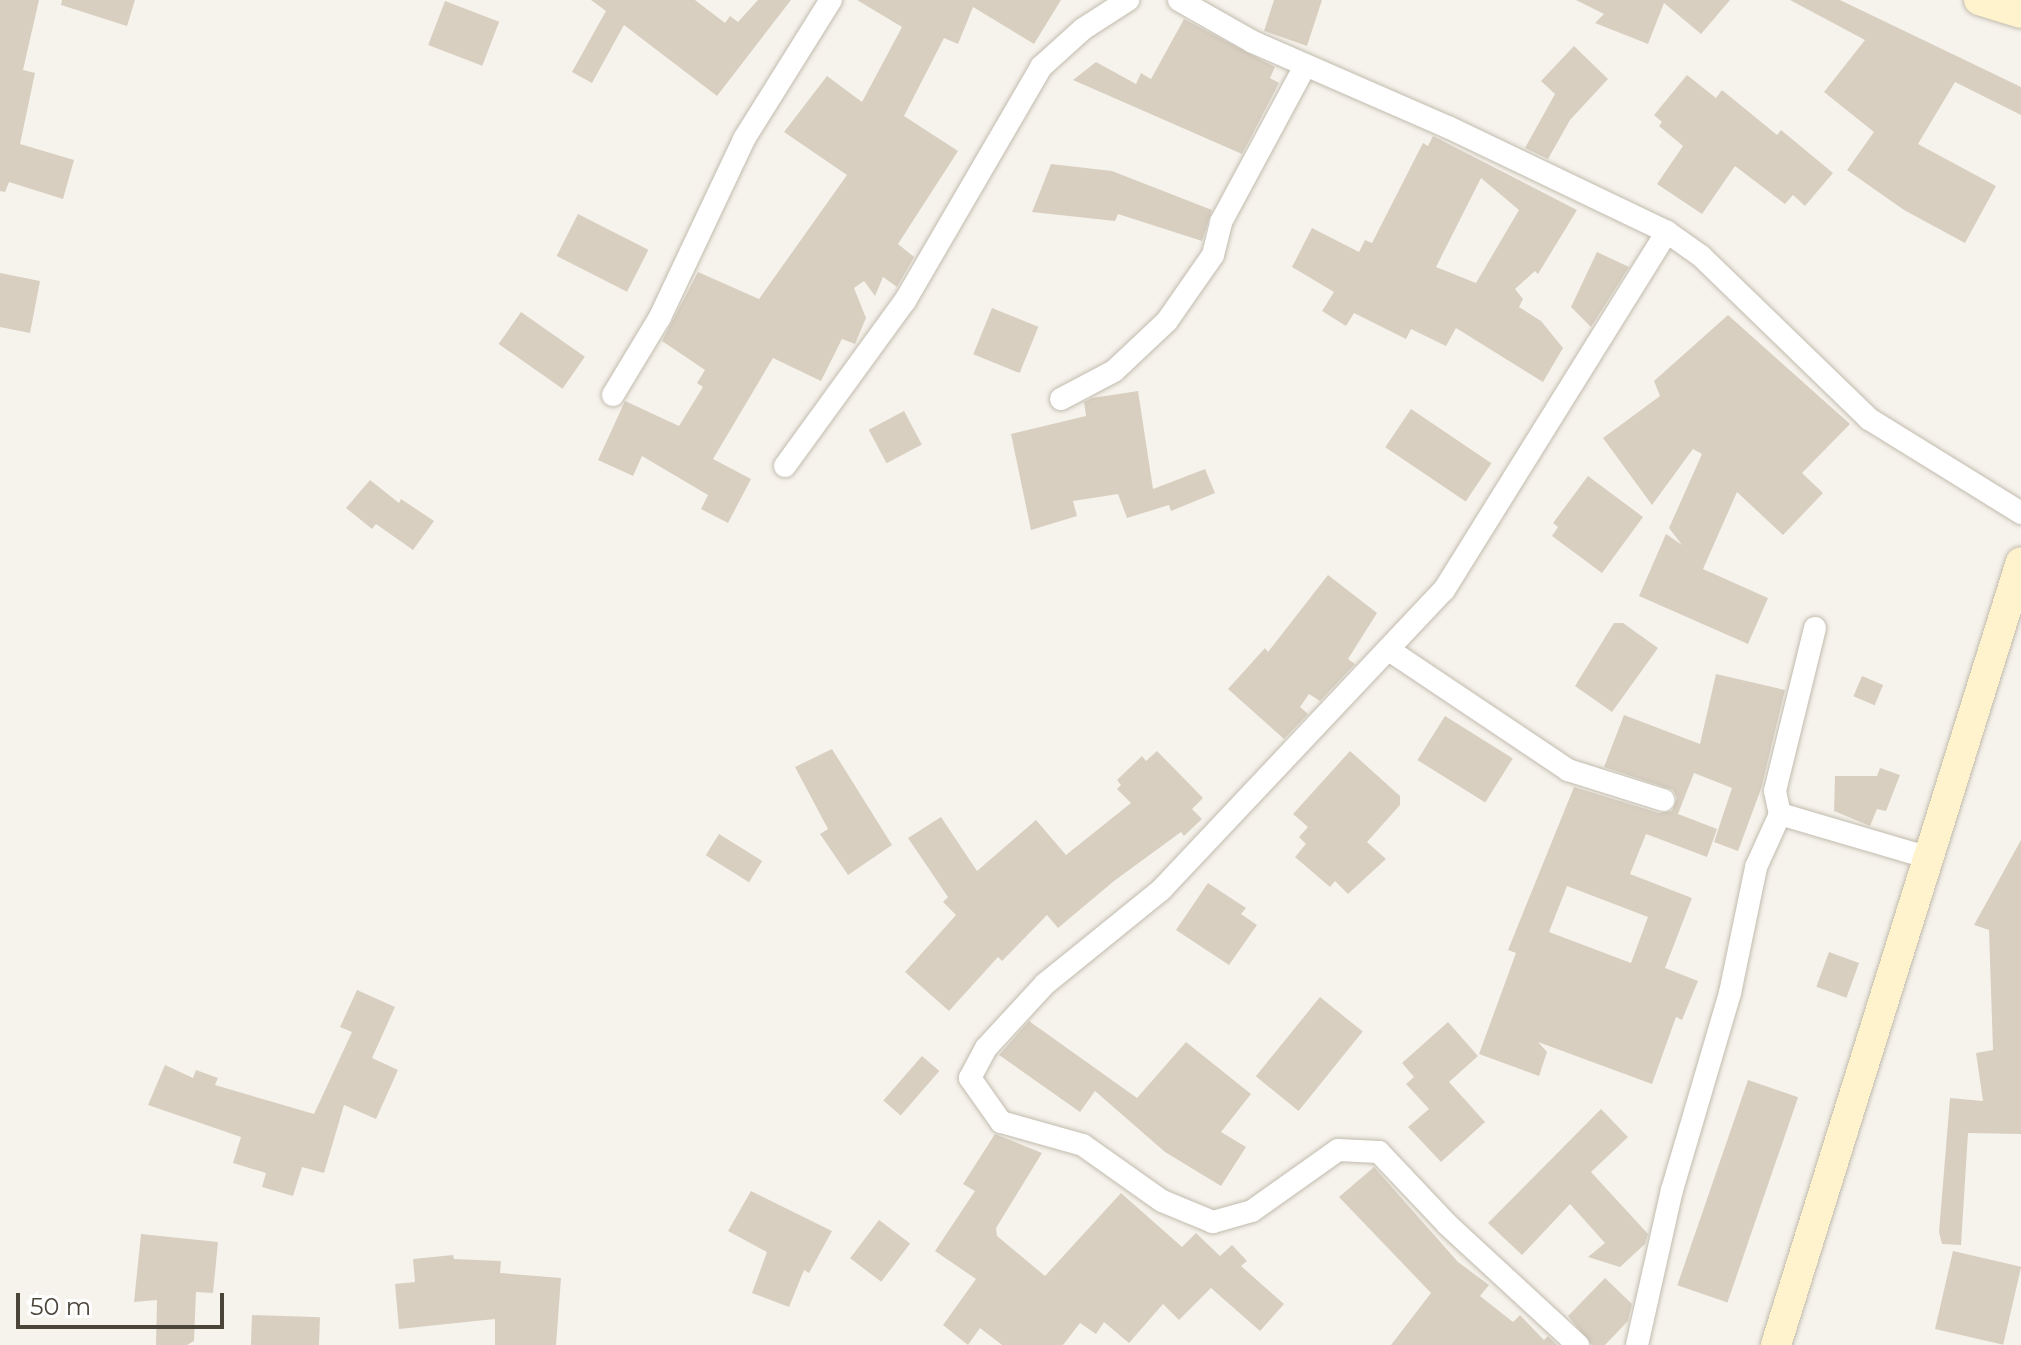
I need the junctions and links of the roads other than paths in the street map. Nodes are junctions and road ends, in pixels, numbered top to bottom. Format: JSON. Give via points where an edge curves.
{"nodes":[{"id":1,"x":831,"y":0,"type":"edge"},
{"id":2,"x":1128,"y":0,"type":"edge"},
{"id":3,"x":1179,"y":0,"type":"edge"},
{"id":4,"x":1979,"y":0,"type":"edge"},
{"id":5,"x":2021,"y":13,"type":"edge"},
{"id":6,"x":1305,"y":66,"type":"junction"},
{"id":7,"x":1667,"y":232,"type":"junction"},
{"id":8,"x":613,"y":395,"type":"dead end"},
{"id":9,"x":1061,"y":399,"type":"dead end"},
{"id":10,"x":785,"y":466,"type":"dead end"},
{"id":11,"x":2021,"y":513,"type":"edge"},
{"id":12,"x":2021,"y":562,"type":"edge"},
{"id":13,"x":1815,"y":628,"type":"dead end"},
{"id":14,"x":1389,"y":650,"type":"junction"},
{"id":15,"x":1663,"y":800,"type":"dead end"},
{"id":16,"x":1780,"y":814,"type":"junction"},
{"id":17,"x":1926,"y":857,"type":"junction"},
{"id":18,"x":1578,"y":1345,"type":"edge"},
{"id":19,"x":1637,"y":1345,"type":"edge"},
{"id":20,"x":1776,"y":1345,"type":"edge"}],
"edges":[{"from":1,"to":8,"type":"street","via":[[744,139],[660,317]]},
{"from":2,"to":10,"type":"street","via":[[1074,35],[1041,67],[905,301]]},
{"from":3,"to":6,"type":"street"},
{"from":4,"to":5,"type":"main road"},
{"from":6,"to":7,"type":"street","via":[[1448,127]]},
{"from":6,"to":9,"type":"street","via":[[1221,222],[1213,255],[1167,321],[1114,371]]},
{"from":7,"to":11,"type":"street","via":[[1701,256],[1869,419]]},
{"from":7,"to":14,"type":"street","via":[[1444,590]]},
{"from":12,"to":17,"type":"main road"},
{"from":13,"to":16,"type":"street","via":[[1775,791]]},
{"from":14,"to":15,"type":"street","via":[[1568,770]]},
{"from":14,"to":18,"type":"street","via":[[1161,890],[1045,984],[986,1048],[970,1078],[988,1111],[1001,1122],[1083,1145],[1162,1201],[1213,1222],[1252,1211],[1338,1150],[1379,1152],[1467,1244]]},
{"from":16,"to":17,"type":"street"},
{"from":16,"to":19,"type":"street","via":[[1756,867],[1730,993],[1672,1190]]},
{"from":17,"to":20,"type":"main road"}]}
